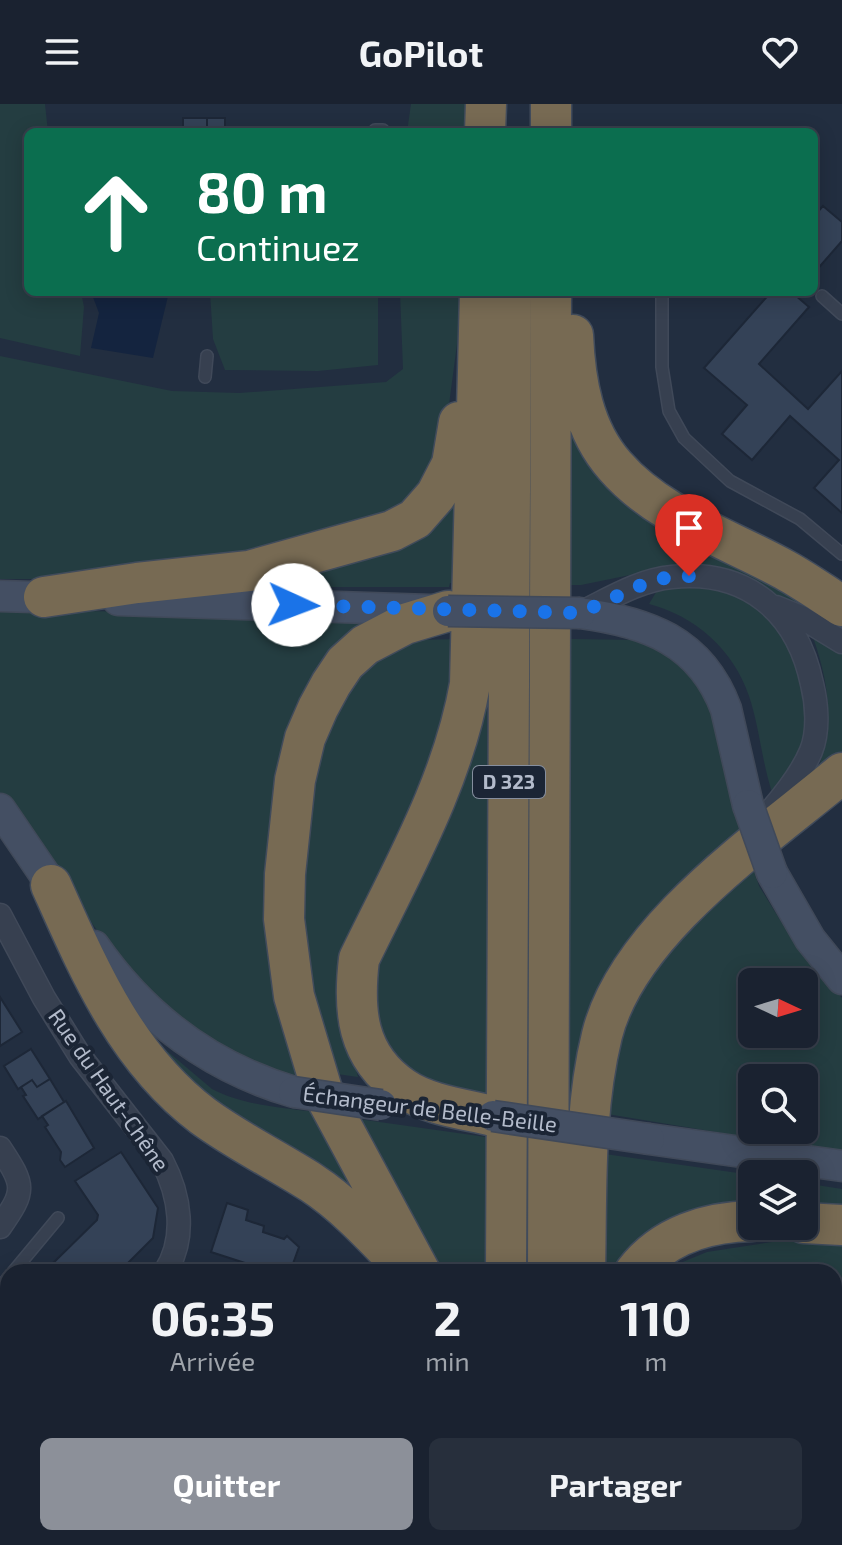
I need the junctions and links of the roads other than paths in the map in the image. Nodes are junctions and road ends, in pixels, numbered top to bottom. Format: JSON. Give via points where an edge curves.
{"nodes":[{"id":1,"x":486,"y":104,"type":"edge"},
{"id":2,"x":511,"y":104,"type":"edge"},
{"id":3,"x":551,"y":104,"type":"edge"},
{"id":4,"x":485,"y":128,"type":"edge"},
{"id":5,"x":511,"y":128,"type":"edge"},
{"id":6,"x":551,"y":128,"type":"edge"},
{"id":7,"x":479,"y":296,"type":"edge"},
{"id":8,"x":480,"y":296,"type":"edge"},
{"id":9,"x":511,"y":296,"type":"edge"},
{"id":10,"x":551,"y":296,"type":"edge"},
{"id":11,"x":568,"y":296,"type":"edge"},
{"id":12,"x":662,"y":296,"type":"edge"},
{"id":13,"x":822,"y":296,"type":"dead end"},
{"id":14,"x":842,"y":314,"type":"edge"},
{"id":15,"x":207,"y":356,"type":"dead end"},
{"id":16,"x":205,"y":377,"type":"dead end"},
{"id":17,"x":842,"y":554,"type":"edge"},
{"id":18,"x":0,"y":596,"type":"edge"},
{"id":19,"x":44,"y":597,"type":"junction"},
{"id":20,"x":773,"y":605,"type":"junction"},
{"id":21,"x":842,"y":606,"type":"edge"},
{"id":22,"x":448,"y":611,"type":"junction"},
{"id":23,"x":580,"y":613,"type":"junction"},
{"id":24,"x":842,"y":642,"type":"edge"},
{"id":25,"x":842,"y":773,"type":"edge"},
{"id":26,"x":0,"y":809,"type":"edge"},
{"id":27,"x":51,"y":885,"type":"junction"},
{"id":28,"x":687,"y":903,"type":"junction"},
{"id":29,"x":0,"y":915,"type":"edge"},
{"id":30,"x":842,"y":979,"type":"edge"},
{"id":31,"x":449,"y":1111,"type":"junction"},
{"id":32,"x":493,"y":1116,"type":"joint"},
{"id":33,"x":0,"y":1148,"type":"edge"},
{"id":34,"x":842,"y":1166,"type":"edge"},
{"id":35,"x":58,"y":1218,"type":"dead end"},
{"id":36,"x":738,"y":1222,"type":"edge"},
{"id":37,"x":818,"y":1224,"type":"edge"},
{"id":38,"x":842,"y":1225,"type":"edge"},
{"id":39,"x":0,"y":1227,"type":"edge"},
{"id":40,"x":20,"y":1264,"type":"edge"},
{"id":41,"x":168,"y":1264,"type":"edge"},
{"id":42,"x":400,"y":1264,"type":"edge"},
{"id":43,"x":416,"y":1264,"type":"edge"},
{"id":44,"x":506,"y":1264,"type":"edge"},
{"id":45,"x":548,"y":1264,"type":"edge"},
{"id":46,"x":585,"y":1264,"type":"edge"},
{"id":47,"x":643,"y":1264,"type":"edge"}],
"edges":[{"from":1,"to":4,"type":"highway"},
{"from":2,"to":5,"type":"highway"},
{"from":3,"to":6,"type":"highway"},
{"from":7,"to":19,"type":"highway","via":[[452,464],[436,495],[415,519],[392,531],[249,571]]},
{"from":8,"to":31,"type":"highway","via":[[470,684],[445,780],[359,959],[355,991],[357,1023],[385,1073],[404,1089]]},
{"from":9,"to":44,"type":"highway","number":"D 323"},
{"from":10,"to":45,"type":"highway","number":"D 323"},
{"from":11,"to":21,"type":"highway","via":[[575,380],[593,434],[614,466],[674,512],[788,571]]},
{"from":12,"to":17,"type":"lane","via":[[662,367],[669,411],[684,438],[730,481],[800,519]]},
{"from":13,"to":14,"type":"lane"},
{"from":15,"to":16,"type":"lane"},
{"from":18,"to":19,"type":"street"},
{"from":19,"to":22,"type":"street"},
{"from":20,"to":23,"type":"street","via":[[741,587],[679,577],[646,583]]},
{"from":20,"to":24,"type":"street"},
{"from":20,"to":28,"type":"street","via":[[808,662],[817,705],[812,749],[775,807]]},
{"from":22,"to":23,"type":"street","bridge":true},
{"from":22,"to":43,"type":"highway","via":[[405,624],[365,645],[331,684],[305,738],[285,874],[284,919],[294,996],[322,1090]]},
{"from":23,"to":30,"type":"street","bridge":true,"via":[[656,632],[701,663],[726,709],[748,805],[772,873],[810,939]]},
{"from":25,"to":28,"type":"highway"},
{"from":26,"to":27,"type":"street","name":"Échangeur de Belle-Beille"},
{"from":27,"to":31,"type":"street","name":"Échangeur de Belle-Beille","bridge":true,"via":[[113,974],[179,1038],[216,1061],[294,1092]]},
{"from":27,"to":42,"type":"highway","via":[[92,979],[153,1070],[202,1115],[314,1184],[361,1222]]},
{"from":28,"to":46,"type":"highway","via":[[620,990],[603,1032],[590,1096]]},
{"from":29,"to":41,"type":"street","name":"Rue du Haut-Chêne","via":[[80,1056],[171,1177],[179,1230]]},
{"from":31,"to":32,"type":"highway"},
{"from":32,"to":34,"type":"street","name":"Échangeur de Belle-Beille","bridge":true},
{"from":33,"to":39,"type":"street","via":[[17,1173],[20,1188],[18,1202]]},
{"from":35,"to":40,"type":"lane"},
{"from":36,"to":47,"type":"highway","via":[[679,1236]]},
{"from":37,"to":38,"type":"highway"}]}
